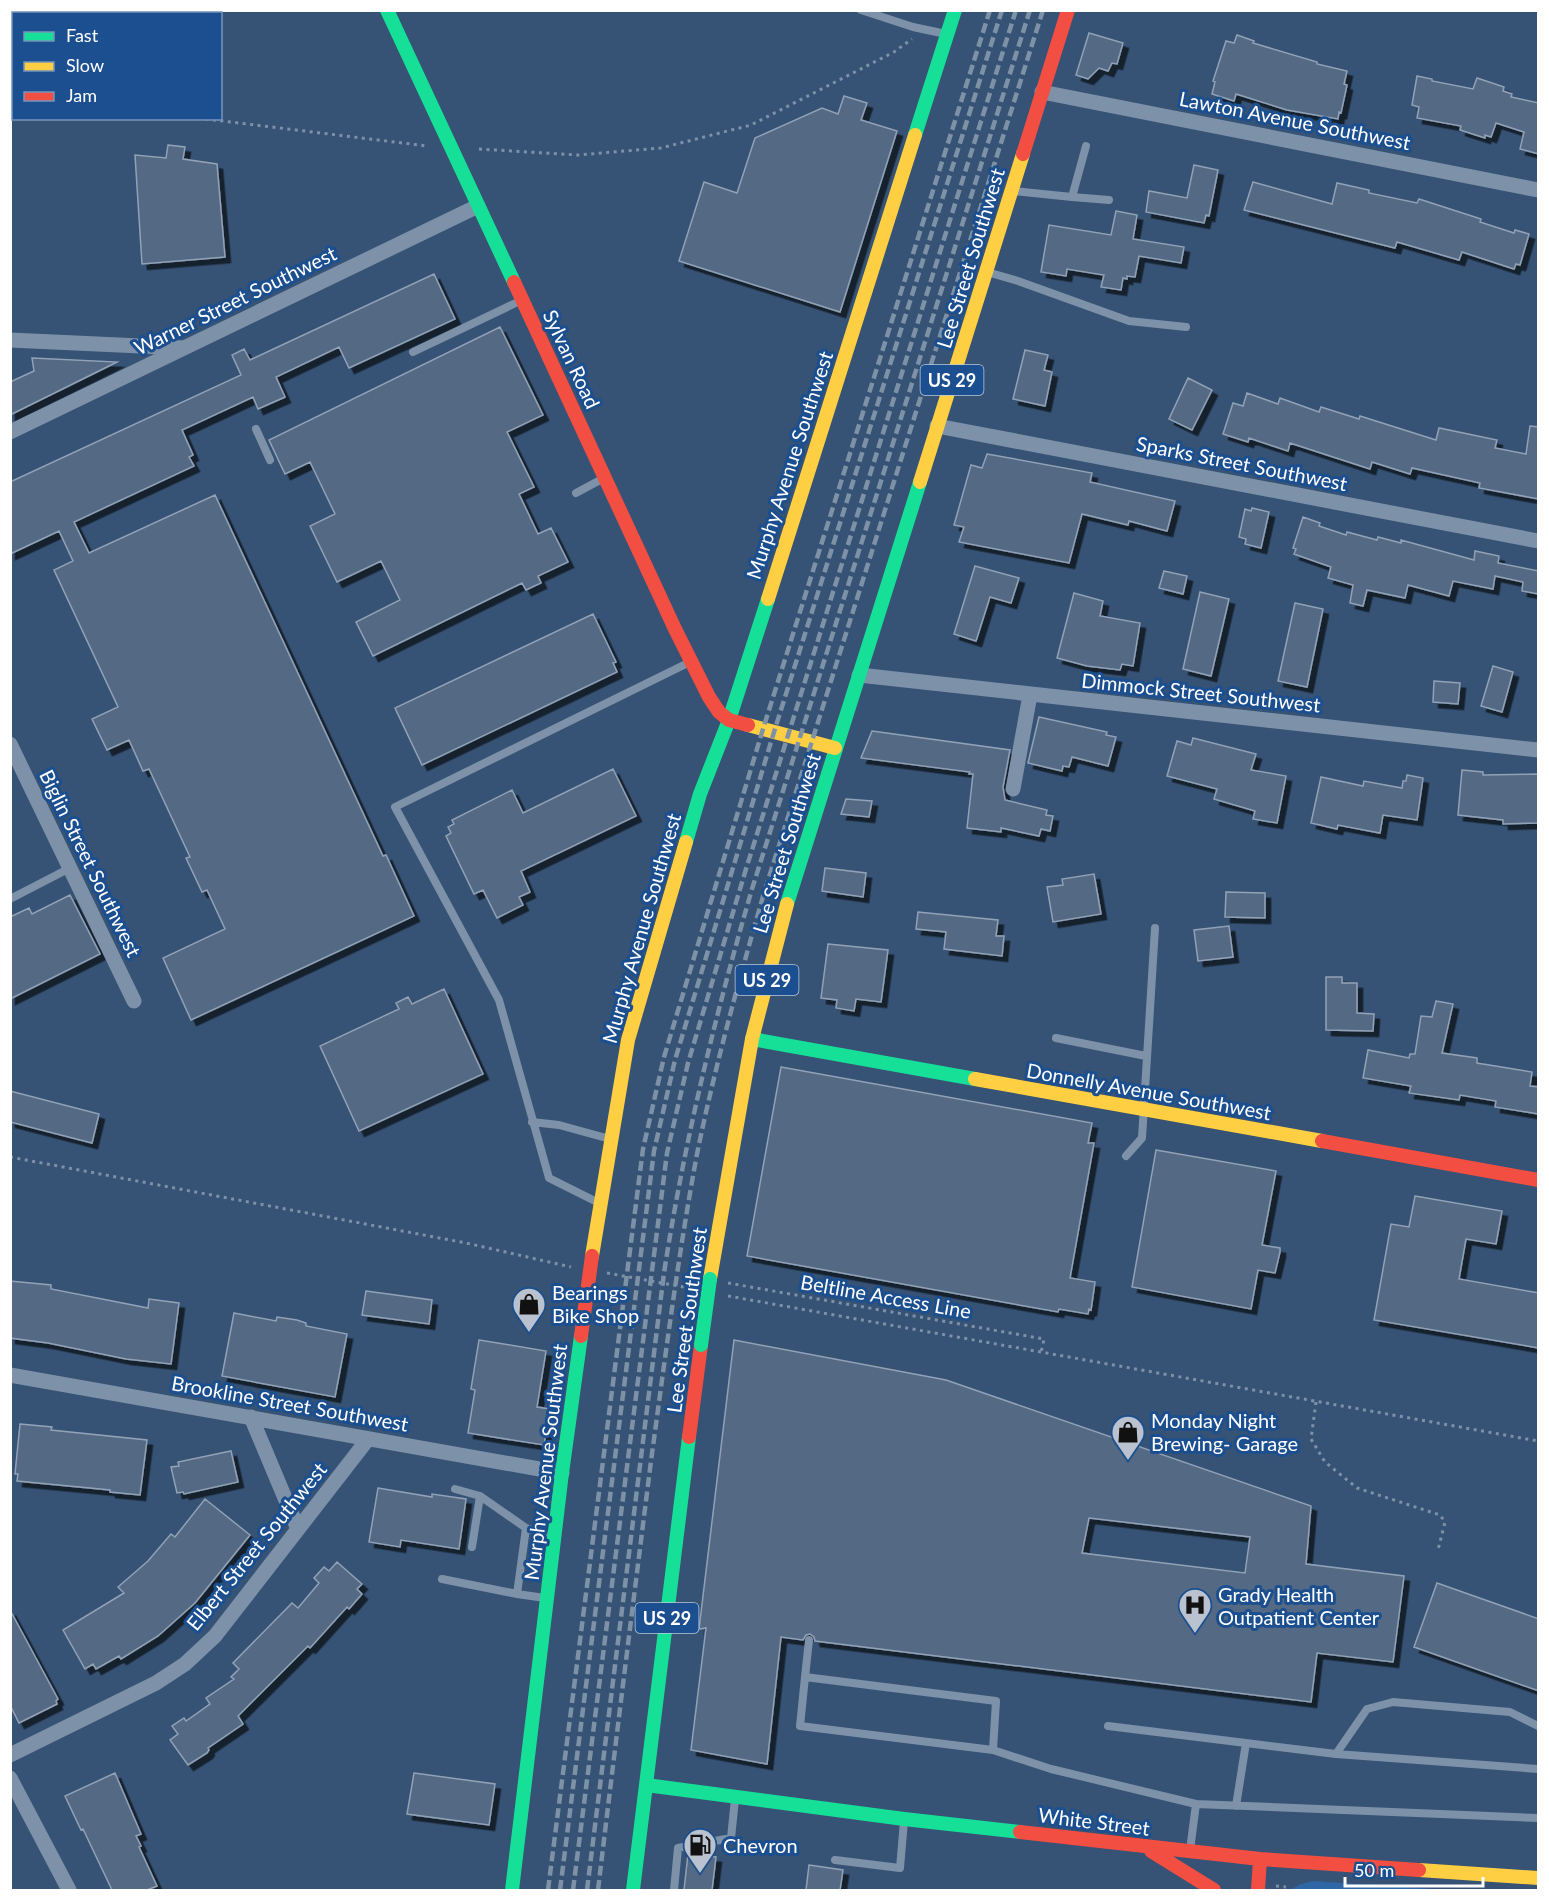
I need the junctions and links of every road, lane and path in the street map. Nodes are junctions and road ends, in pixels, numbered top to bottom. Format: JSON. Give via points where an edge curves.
{"nodes":[{"id":1,"x":387,"y":10,"type":"edge"},
{"id":2,"x":861,"y":10,"type":"edge"},
{"id":3,"x":955,"y":10,"type":"edge"},
{"id":4,"x":1068,"y":10,"type":"edge"},
{"id":5,"x":925,"y":29,"type":"junction"},
{"id":6,"x":948,"y":34,"type":"junction"},
{"id":7,"x":1042,"y":92,"type":"junction"},
{"id":8,"x":214,"y":120,"type":"edge"},
{"id":9,"x":427,"y":146,"type":"dead end"},
{"id":10,"x":1086,"y":146,"type":"dead end"},
{"id":11,"x":480,"y":149,"type":"dead end"},
{"id":12,"x":1539,"y":190,"type":"edge"},
{"id":13,"x":1011,"y":191,"type":"junction"},
{"id":14,"x":1072,"y":197,"type":"junction"},
{"id":15,"x":1109,"y":200,"type":"dead end"},
{"id":16,"x":478,"y":206,"type":"junction"},
{"id":17,"x":986,"y":272,"type":"junction"},
{"id":18,"x":523,"y":300,"type":"junction"},
{"id":19,"x":1186,"y":327,"type":"dead end"},
{"id":20,"x":10,"y":340,"type":"edge"},
{"id":21,"x":185,"y":348,"type":"junction"},
{"id":22,"x":413,"y":352,"type":"dead end"},
{"id":23,"x":937,"y":426,"type":"junction"},
{"id":24,"x":256,"y":429,"type":"dead end"},
{"id":25,"x":10,"y":432,"type":"edge"},
{"id":26,"x":270,"y":460,"type":"dead end"},
{"id":27,"x":605,"y":478,"type":"junction"},
{"id":28,"x":576,"y":493,"type":"dead end"},
{"id":29,"x":1539,"y":541,"type":"edge"},
{"id":30,"x":691,"y":661,"type":"junction"},
{"id":31,"x":859,"y":675,"type":"junction"},
{"id":32,"x":1030,"y":695,"type":"junction"},
{"id":33,"x":729,"y":720,"type":"junction"},
{"id":34,"x":10,"y":744,"type":"edge"},
{"id":35,"x":835,"y":748,"type":"junction"},
{"id":36,"x":1539,"y":750,"type":"edge"},
{"id":37,"x":1013,"y":789,"type":"dead end"},
{"id":38,"x":70,"y":868,"type":"junction"},
{"id":39,"x":10,"y":899,"type":"edge"},
{"id":40,"x":1155,"y":928,"type":"dead end"},
{"id":41,"x":134,"y":1001,"type":"dead end"},
{"id":42,"x":1056,"y":1038,"type":"dead end"},
{"id":43,"x":752,"y":1039,"type":"junction"},
{"id":44,"x":1146,"y":1056,"type":"junction"},
{"id":45,"x":1143,"y":1109,"type":"junction"},
{"id":46,"x":532,"y":1122,"type":"junction"},
{"id":47,"x":611,"y":1140,"type":"junction"},
{"id":48,"x":1126,"y":1156,"type":"dead end"},
{"id":49,"x":10,"y":1157,"type":"edge"},
{"id":50,"x":1539,"y":1180,"type":"edge"},
{"id":51,"x":601,"y":1204,"type":"junction"},
{"id":52,"x":572,"y":1267,"type":"dead end"},
{"id":53,"x":606,"y":1273,"type":"dead end"},
{"id":54,"x":710,"y":1279,"type":"junction"},
{"id":55,"x":698,"y":1290,"type":"dead end"},
{"id":56,"x":721,"y":1294,"type":"dead end"},
{"id":57,"x":1041,"y":1353,"type":"junction"},
{"id":58,"x":10,"y":1375,"type":"edge"},
{"id":59,"x":1316,"y":1402,"type":"junction"},
{"id":60,"x":251,"y":1417,"type":"junction"},
{"id":61,"x":368,"y":1439,"type":"junction"},
{"id":62,"x":1539,"y":1442,"type":"edge"},
{"id":63,"x":562,"y":1473,"type":"junction"},
{"id":64,"x":455,"y":1490,"type":"dead end"},
{"id":65,"x":480,"y":1496,"type":"junction"},
{"id":66,"x":526,"y":1528,"type":"junction"},
{"id":67,"x":298,"y":1529,"type":"junction"},
{"id":68,"x":555,"y":1537,"type":"junction"},
{"id":69,"x":472,"y":1547,"type":"dead end"},
{"id":70,"x":1438,"y":1550,"type":"dead end"},
{"id":71,"x":442,"y":1579,"type":"dead end"},
{"id":72,"x":517,"y":1594,"type":"junction"},
{"id":73,"x":547,"y":1599,"type":"junction"},
{"id":74,"x":809,"y":1640,"type":"dead end"},
{"id":75,"x":805,"y":1677,"type":"junction"},
{"id":76,"x":1108,"y":1725,"type":"dead end"},
{"id":77,"x":1539,"y":1726,"type":"edge"},
{"id":78,"x":1246,"y":1743,"type":"junction"},
{"id":79,"x":993,"y":1750,"type":"junction"},
{"id":80,"x":1336,"y":1754,"type":"junction"},
{"id":81,"x":10,"y":1755,"type":"edge"},
{"id":82,"x":1539,"y":1769,"type":"edge"},
{"id":83,"x":10,"y":1778,"type":"edge"},
{"id":84,"x":646,"y":1785,"type":"junction"},
{"id":85,"x":735,"y":1797,"type":"junction"},
{"id":86,"x":1196,"y":1804,"type":"junction"},
{"id":87,"x":1236,"y":1806,"type":"junction"},
{"id":88,"x":1539,"y":1818,"type":"edge"},
{"id":89,"x":904,"y":1819,"type":"junction"},
{"id":90,"x":1143,"y":1846,"type":"junction"},
{"id":91,"x":1190,"y":1852,"type":"junction"},
{"id":92,"x":1260,"y":1859,"type":"junction"},
{"id":93,"x":835,"y":1860,"type":"dead end"},
{"id":94,"x":1539,"y":1878,"type":"edge"},
{"id":95,"x":69,"y":1890,"type":"edge"},
{"id":96,"x":512,"y":1890,"type":"edge"},
{"id":97,"x":633,"y":1890,"type":"edge"},
{"id":98,"x":674,"y":1890,"type":"edge"},
{"id":99,"x":1214,"y":1890,"type":"edge"},
{"id":100,"x":1258,"y":1890,"type":"edge"}],
"edges":[{"from":1,"to":16,"type":"street","name":"Sylvan Road"},
{"from":2,"to":5,"type":"lane"},
{"from":3,"to":6,"type":"street","name":"Murphy Avenue Southwest"},
{"from":4,"to":7,"type":"street","name":"Lee Street Southwest","number":"US 29"},
{"from":5,"to":6,"type":"lane"},
{"from":5,"to":11,"type":"path","via":[[894,52],[751,125],[661,147],[602,153]]},
{"from":6,"to":33,"type":"street","name":"Murphy Avenue Southwest"},
{"from":7,"to":12,"type":"street","name":"Lawton Avenue Southwest"},
{"from":7,"to":13,"type":"street","name":"Lee Street Southwest","number":"US 29"},
{"from":8,"to":9,"type":"path"},
{"from":10,"to":14,"type":"lane"},
{"from":13,"to":14,"type":"lane"},
{"from":13,"to":17,"type":"street","name":"Lee Street Southwest","number":"US 29"},
{"from":14,"to":15,"type":"lane"},
{"from":16,"to":18,"type":"street","name":"Sylvan Road"},
{"from":16,"to":21,"type":"street","name":"Warner Street Southwest"},
{"from":17,"to":19,"type":"lane","via":[[1129,321]]},
{"from":17,"to":23,"type":"street","name":"Lee Street Southwest","number":"US 29"},
{"from":18,"to":22,"type":"lane"},
{"from":18,"to":27,"type":"street","name":"Sylvan Road"},
{"from":20,"to":21,"type":"street"},
{"from":21,"to":25,"type":"street","name":"Warner Street Southwest"},
{"from":23,"to":29,"type":"street","name":"Sparks Street Southwest"},
{"from":23,"to":31,"type":"street","name":"Lee Street Southwest","number":"US 29"},
{"from":24,"to":26,"type":"lane"},
{"from":27,"to":28,"type":"lane"},
{"from":27,"to":30,"type":"street","name":"Sylvan Road"},
{"from":30,"to":33,"type":"street","name":"Sylvan Road","via":[[709,697]]},
{"from":30,"to":46,"type":"lane","via":[[395,807],[499,1000]]},
{"from":31,"to":32,"type":"street","name":"Dimmock Street Southwest"},
{"from":31,"to":35,"type":"street","name":"Lee Street Southwest","number":"US 29"},
{"from":32,"to":36,"type":"street","name":"Dimmock Street Southwest"},
{"from":32,"to":37,"type":"street"},
{"from":33,"to":35,"type":"street"},
{"from":33,"to":47,"type":"street","name":"Murphy Avenue Southwest","via":[[700,794],[628,1040]]},
{"from":34,"to":38,"type":"street","name":"Biglin Street Southwest"},
{"from":35,"to":43,"type":"street","name":"Lee Street Southwest","number":"US 29","via":[[782,921]]},
{"from":38,"to":39,"type":"lane"},
{"from":38,"to":41,"type":"street","name":"Biglin Street Southwest"},
{"from":40,"to":44,"type":"lane"},
{"from":42,"to":44,"type":"lane"},
{"from":43,"to":45,"type":"street","name":"Donnelly Avenue Southwest"},
{"from":43,"to":54,"type":"street","name":"Lee Street Southwest","number":"US 29"},
{"from":44,"to":45,"type":"lane"},
{"from":45,"to":48,"type":"lane","via":[[1142,1138]]},
{"from":45,"to":50,"type":"street","name":"Donnelly Avenue Southwest"},
{"from":46,"to":47,"type":"lane","via":[[559,1125]]},
{"from":46,"to":51,"type":"lane","via":[[549,1178]]},
{"from":47,"to":51,"type":"street","name":"Murphy Avenue Southwest"},
{"from":49,"to":52,"type":"path","via":[[466,1243]]},
{"from":51,"to":63,"type":"street","name":"Murphy Avenue Southwest","bridge":true},
{"from":53,"to":55,"type":"path"},
{"from":54,"to":57,"type":"path","name":"Beltline Access Line","via":[[1044,1339]]},
{"from":54,"to":84,"type":"street","name":"Lee Street Southwest","number":"US 29","bridge":true},
{"from":56,"to":57,"type":"path"},
{"from":57,"to":59,"type":"path"},
{"from":58,"to":60,"type":"street","name":"Brookline Street Southwest"},
{"from":59,"to":62,"type":"path"},
{"from":59,"to":70,"type":"path","via":[[1311,1439],[1325,1462],[1357,1488],[1440,1515],[1445,1522]]},
{"from":60,"to":61,"type":"street","name":"Brookline Street Southwest"},
{"from":60,"to":67,"type":"street"},
{"from":61,"to":63,"type":"street","name":"Brookline Street Southwest"},
{"from":61,"to":67,"type":"street","name":"Elbert Street Southwest"},
{"from":63,"to":68,"type":"street","name":"Murphy Avenue Southwest"},
{"from":64,"to":65,"type":"lane"},
{"from":65,"to":66,"type":"lane"},
{"from":65,"to":69,"type":"lane"},
{"from":66,"to":68,"type":"lane"},
{"from":66,"to":72,"type":"lane"},
{"from":67,"to":81,"type":"street","name":"Elbert Street Southwest","via":[[215,1636],[185,1665]]},
{"from":68,"to":73,"type":"street","name":"Murphy Avenue Southwest"},
{"from":71,"to":72,"type":"lane"},
{"from":72,"to":73,"type":"lane"},
{"from":73,"to":96,"type":"street","name":"Murphy Avenue Southwest"},
{"from":74,"to":75,"type":"lane"},
{"from":75,"to":79,"type":"lane","via":[[996,1701]]},
{"from":75,"to":79,"type":"lane","via":[[800,1726]]},
{"from":76,"to":78,"type":"lane"},
{"from":77,"to":80,"type":"lane","via":[[1510,1712],[1393,1702],[1367,1709]]},
{"from":78,"to":80,"type":"lane"},
{"from":78,"to":87,"type":"lane"},
{"from":79,"to":86,"type":"lane","via":[[1051,1769]]},
{"from":80,"to":82,"type":"lane"},
{"from":83,"to":95,"type":"street"},
{"from":84,"to":85,"type":"street","name":"White Street"},
{"from":84,"to":97,"type":"street","name":"Lee Street Southwest","number":"US 29"},
{"from":85,"to":89,"type":"street","name":"White Street"},
{"from":85,"to":98,"type":"lane","via":[[731,1838],[678,1848]]},
{"from":86,"to":87,"type":"lane"},
{"from":86,"to":91,"type":"lane"},
{"from":87,"to":88,"type":"lane"},
{"from":89,"to":90,"type":"street","name":"White Street"},
{"from":89,"to":93,"type":"lane","via":[[900,1868]]},
{"from":90,"to":91,"type":"street","name":"White Street"},
{"from":90,"to":99,"type":"street"},
{"from":91,"to":92,"type":"street","name":"White Street"},
{"from":92,"to":94,"type":"street","name":"White Street"},
{"from":92,"to":100,"type":"street"}]}
